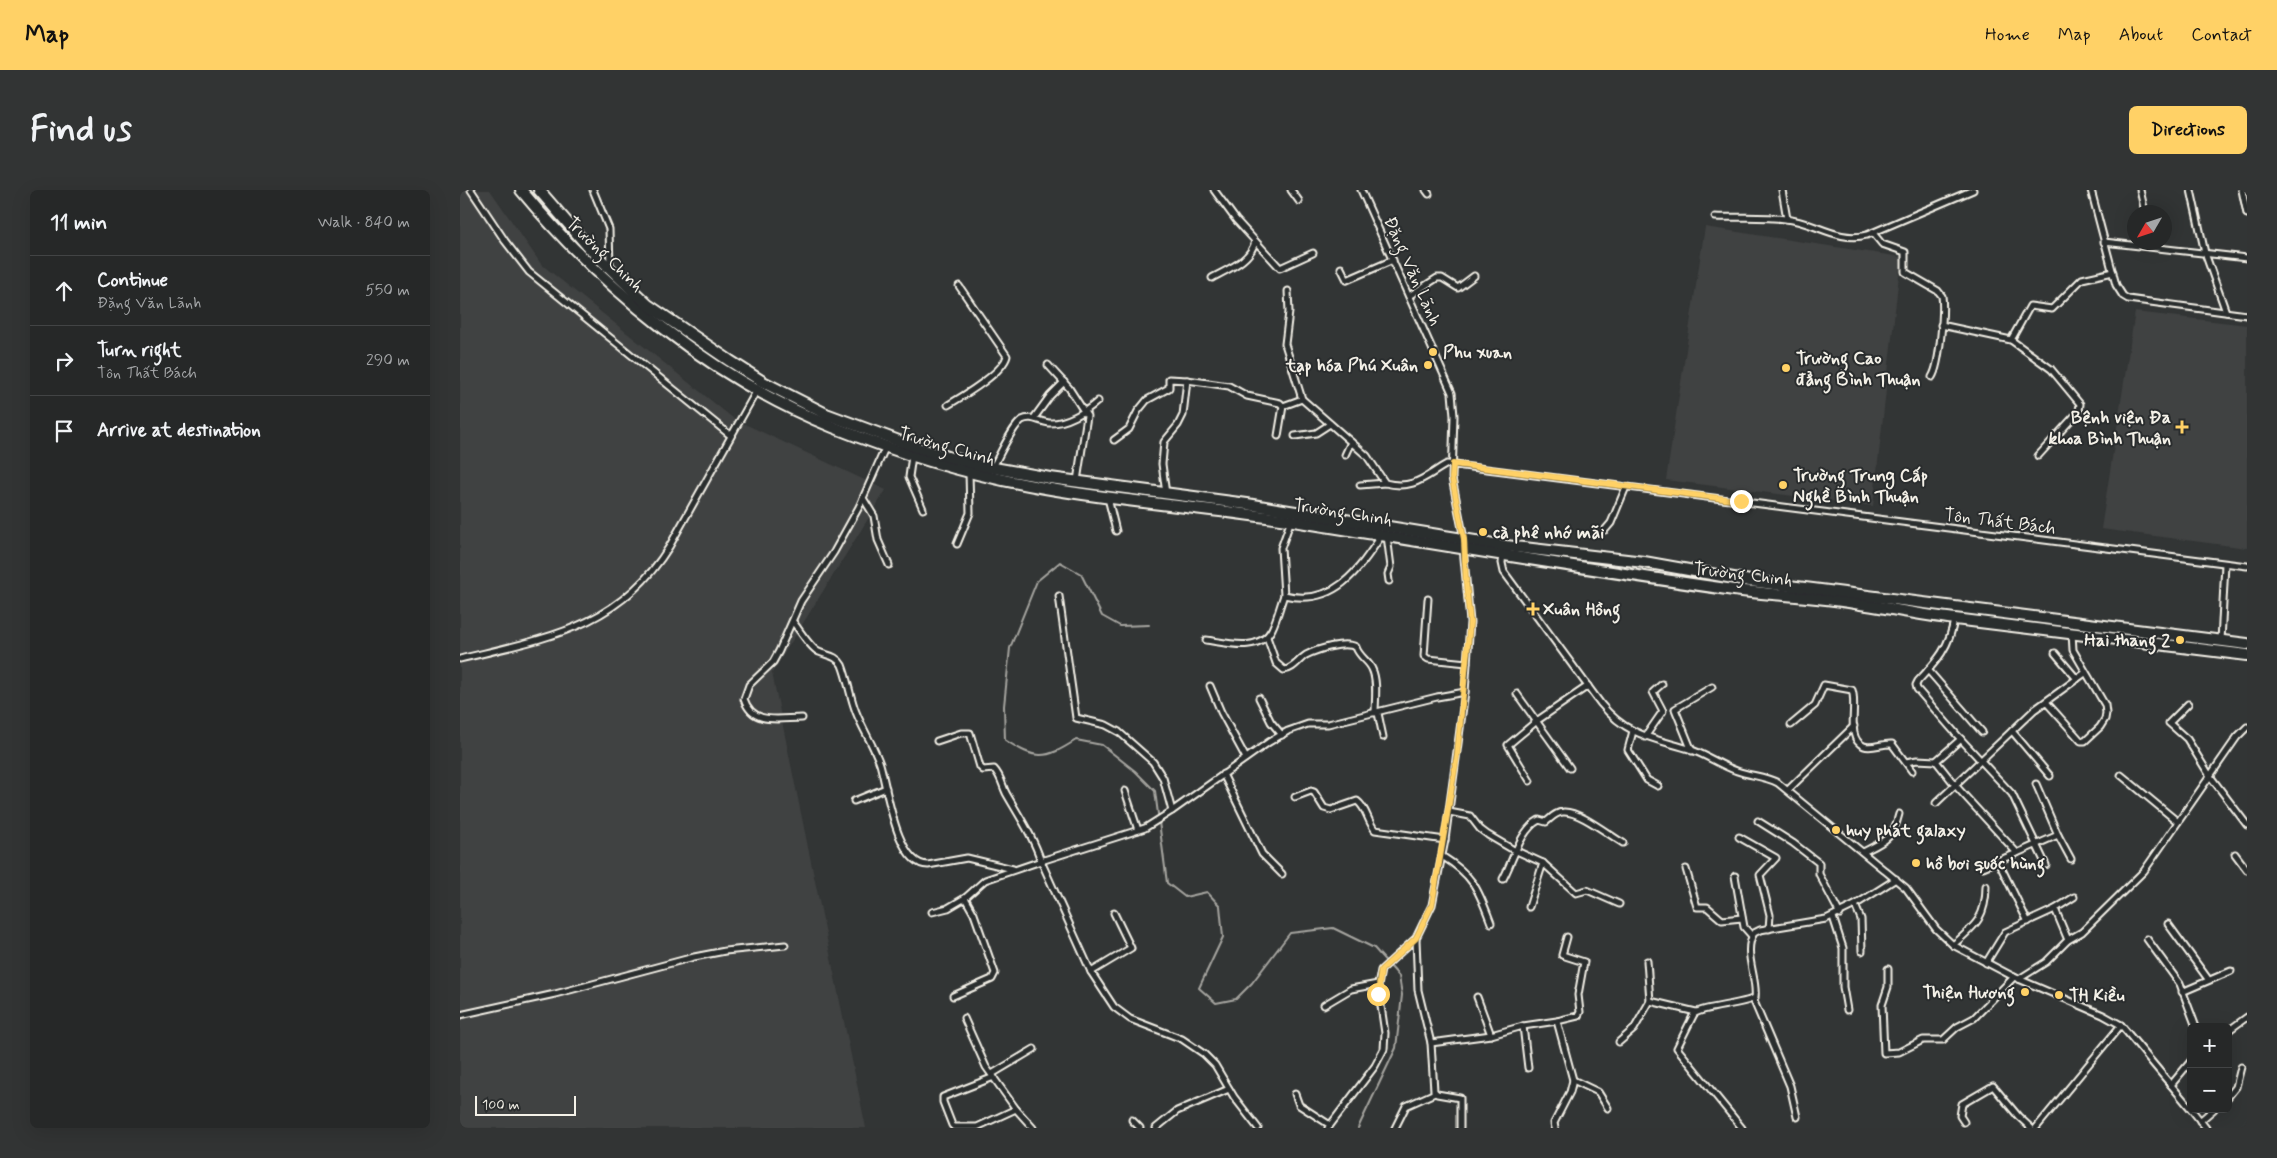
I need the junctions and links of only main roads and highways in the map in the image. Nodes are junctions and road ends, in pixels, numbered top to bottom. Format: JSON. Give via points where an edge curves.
{"nodes":[{"id":1,"x":521,"y":190,"type":"edge"},
{"id":2,"x":539,"y":190,"type":"edge"},
{"id":3,"x":1463,"y":543,"type":"junction"},
{"id":4,"x":1504,"y":550,"type":"junction"},
{"id":5,"x":2247,"y":644,"type":"edge"},
{"id":6,"x":2247,"y":655,"type":"edge"}],
"edges":[{"from":1,"to":3,"type":"highway","name":"Trường Chinh","via":[[568,243],[648,318],[758,389],[811,417],[912,455],[1041,488]]},
{"from":2,"to":3,"type":"highway","name":"Trường Chinh","via":[[610,270],[648,305],[743,370],[826,414],[914,447],[992,467],[1247,504]]},
{"from":3,"to":4,"type":"highway","name":"Trường Chinh"},
{"from":4,"to":5,"type":"highway","name":"Trường Chinh","via":[[1644,562],[1784,585]]},
{"from":4,"to":6,"type":"highway","name":"Trường Chinh","via":[[1725,589],[1852,602],[1954,619]]}]}
